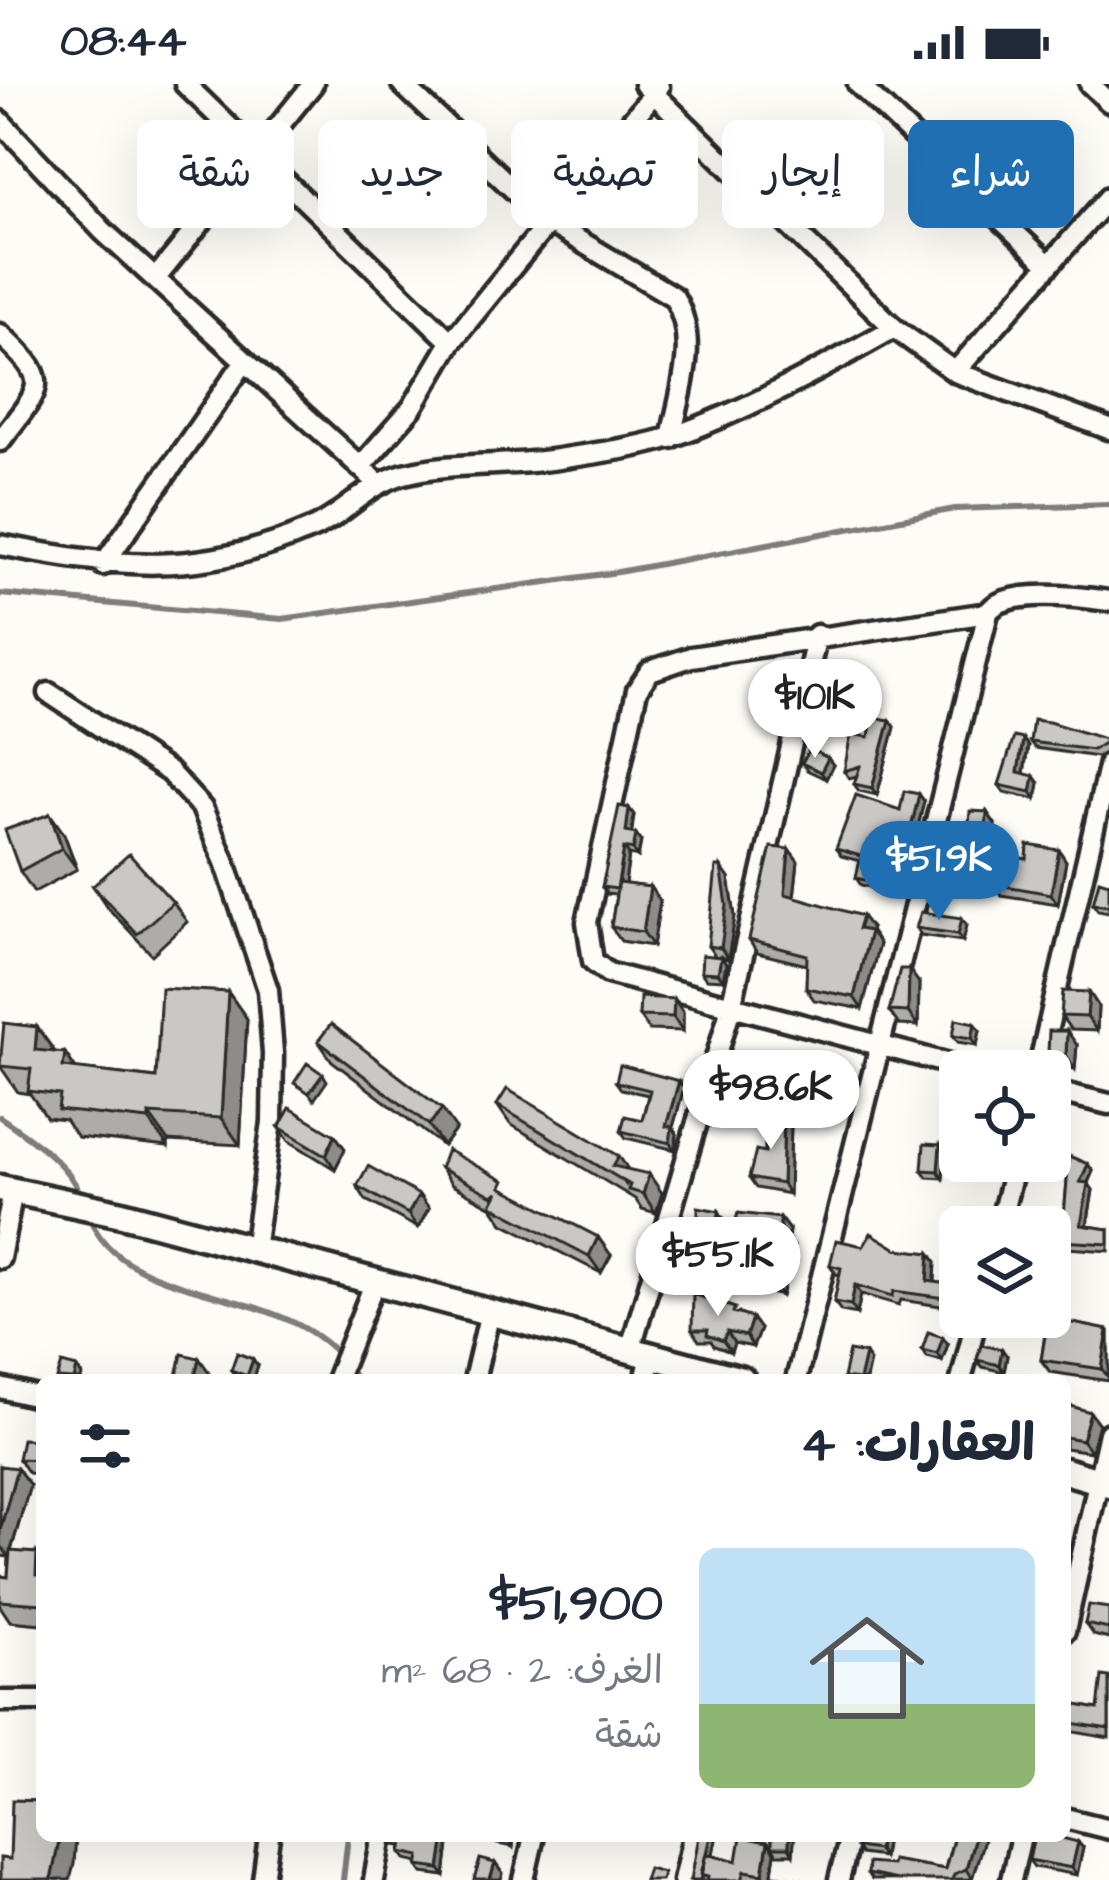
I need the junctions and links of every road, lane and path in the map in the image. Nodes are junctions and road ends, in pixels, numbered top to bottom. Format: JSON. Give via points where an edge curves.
{"nodes":[{"id":1,"x":184,"y":84,"type":"edge"},
{"id":2,"x":314,"y":84,"type":"edge"},
{"id":3,"x":402,"y":84,"type":"edge"},
{"id":4,"x":858,"y":84,"type":"edge"},
{"id":5,"x":1090,"y":84,"type":"edge"},
{"id":6,"x":653,"y":87,"type":"edge"},
{"id":7,"x":1109,"y":102,"type":"edge"},
{"id":8,"x":222,"y":120,"type":"edge"},
{"id":9,"x":285,"y":120,"type":"edge"},
{"id":10,"x":627,"y":120,"type":"edge"},
{"id":11,"x":0,"y":121,"type":"edge"},
{"id":12,"x":511,"y":187,"type":"edge"},
{"id":13,"x":294,"y":189,"type":"edge"},
{"id":14,"x":1109,"y":197,"type":"edge"},
{"id":15,"x":197,"y":228,"type":"edge"},
{"id":16,"x":543,"y":228,"type":"edge"},
{"id":17,"x":558,"y":228,"type":"edge"},
{"id":18,"x":1049,"y":265,"type":"junction"},
{"id":19,"x":155,"y":278,"type":"junction"},
{"id":20,"x":894,"y":328,"type":"junction"},
{"id":21,"x":0,"y":334,"type":"edge"},
{"id":22,"x":451,"y":343,"type":"junction"},
{"id":23,"x":245,"y":361,"type":"junction"},
{"id":24,"x":955,"y":372,"type":"junction"},
{"id":25,"x":1109,"y":429,"type":"edge"},
{"id":26,"x":671,"y":438,"type":"junction"},
{"id":27,"x":0,"y":441,"type":"edge"},
{"id":28,"x":360,"y":467,"type":"junction"},
{"id":29,"x":378,"y":483,"type":"junction"},
{"id":30,"x":0,"y":545,"type":"edge"},
{"id":31,"x":103,"y":565,"type":"junction"},
{"id":32,"x":1109,"y":601,"type":"edge"},
{"id":33,"x":988,"y":613,"type":"junction"},
{"id":34,"x":817,"y":635,"type":"junction"},
{"id":35,"x":49,"y":693,"type":"dead end"},
{"id":36,"x":1109,"y":763,"type":"edge"},
{"id":37,"x":731,"y":1006,"type":"junction"},
{"id":38,"x":879,"y":1046,"type":"junction"},
{"id":39,"x":1043,"y":1050,"type":"edge"},
{"id":40,"x":939,"y":1061,"type":"edge"},
{"id":41,"x":1071,"y":1095,"type":"edge"},
{"id":42,"x":1109,"y":1104,"type":"edge"},
{"id":43,"x":14,"y":1191,"type":"edge"},
{"id":44,"x":254,"y":1250,"type":"junction"},
{"id":45,"x":0,"y":1258,"type":"edge"},
{"id":46,"x":374,"y":1284,"type":"junction"},
{"id":47,"x":490,"y":1312,"type":"junction"},
{"id":48,"x":971,"y":1338,"type":"edge"},
{"id":49,"x":642,"y":1350,"type":"junction"},
{"id":50,"x":338,"y":1374,"type":"edge"},
{"id":51,"x":475,"y":1374,"type":"edge"},
{"id":52,"x":644,"y":1374,"type":"edge"},
{"id":53,"x":722,"y":1374,"type":"edge"},
{"id":54,"x":797,"y":1374,"type":"edge"},
{"id":55,"x":962,"y":1374,"type":"edge"},
{"id":56,"x":0,"y":1388,"type":"edge"},
{"id":57,"x":36,"y":1397,"type":"edge"},
{"id":58,"x":1109,"y":1433,"type":"edge"},
{"id":59,"x":1071,"y":1474,"type":"edge"},
{"id":60,"x":1103,"y":1482,"type":"edge"},
{"id":61,"x":1071,"y":1607,"type":"edge"},
{"id":62,"x":0,"y":1701,"type":"edge"},
{"id":63,"x":36,"y":1701,"type":"edge"},
{"id":64,"x":1071,"y":1819,"type":"edge"},
{"id":65,"x":1109,"y":1828,"type":"edge"},
{"id":66,"x":268,"y":1842,"type":"edge"},
{"id":67,"x":381,"y":1842,"type":"edge"},
{"id":68,"x":533,"y":1842,"type":"edge"},
{"id":69,"x":692,"y":1842,"type":"edge"},
{"id":70,"x":848,"y":1842,"type":"edge"},
{"id":71,"x":1020,"y":1842,"type":"edge"},
{"id":72,"x":263,"y":1880,"type":"edge"},
{"id":73,"x":374,"y":1880,"type":"edge"},
{"id":74,"x":524,"y":1880,"type":"edge"},
{"id":75,"x":683,"y":1880,"type":"edge"},
{"id":76,"x":839,"y":1880,"type":"edge"},
{"id":77,"x":1011,"y":1880,"type":"edge"}],
"edges":[{"from":1,"to":8,"type":"street"},
{"from":2,"to":9,"type":"street"},
{"from":3,"to":12,"type":"street"},
{"from":4,"to":18,"type":"street"},
{"from":5,"to":7,"type":"street"},
{"from":6,"to":10,"type":"street"},
{"from":6,"to":20,"type":"street"},
{"from":11,"to":19,"type":"street"},
{"from":13,"to":22,"type":"street"},
{"from":14,"to":18,"type":"street"},
{"from":15,"to":19,"type":"street"},
{"from":16,"to":22,"type":"street"},
{"from":17,"to":26,"type":"street","via":[[674,297],[684,314],[688,353]]},
{"from":18,"to":24,"type":"street"},
{"from":19,"to":23,"type":"street"},
{"from":20,"to":24,"type":"street"},
{"from":20,"to":26,"type":"street","via":[[797,383]]},
{"from":21,"to":27,"type":"street","via":[[36,367],[37,378]]},
{"from":22,"to":28,"type":"street","via":[[412,408]]},
{"from":23,"to":28,"type":"street"},
{"from":23,"to":31,"type":"street"},
{"from":24,"to":25,"type":"street"},
{"from":26,"to":29,"type":"street"},
{"from":28,"to":29,"type":"street"},
{"from":29,"to":31,"type":"street","via":[[318,527],[245,556],[184,566]]},
{"from":30,"to":31,"type":"street"},
{"from":32,"to":33,"type":"street","via":[[1004,599]]},
{"from":33,"to":34,"type":"street"},
{"from":33,"to":38,"type":"street"},
{"from":34,"to":37,"type":"street"},
{"from":34,"to":37,"type":"street","via":[[691,656],[650,671],[637,690],[587,922],[593,961],[624,979]]},
{"from":35,"to":44,"type":"street","via":[[169,772],[202,808],[225,862],[268,990],[273,1053]]},
{"from":36,"to":39,"type":"street"},
{"from":37,"to":38,"type":"street"},
{"from":37,"to":49,"type":"street"},
{"from":38,"to":40,"type":"street"},
{"from":38,"to":54,"type":"street"},
{"from":41,"to":42,"type":"street"},
{"from":43,"to":44,"type":"street"},
{"from":43,"to":45,"type":"street"},
{"from":44,"to":46,"type":"street"},
{"from":46,"to":47,"type":"street"},
{"from":46,"to":50,"type":"street"},
{"from":47,"to":49,"type":"street"},
{"from":47,"to":51,"type":"street"},
{"from":48,"to":55,"type":"street"},
{"from":49,"to":52,"type":"street"},
{"from":49,"to":53,"type":"street"},
{"from":56,"to":57,"type":"street"},
{"from":58,"to":60,"type":"street"},
{"from":59,"to":60,"type":"street"},
{"from":60,"to":61,"type":"street"},
{"from":62,"to":63,"type":"street"},
{"from":64,"to":65,"type":"street"},
{"from":66,"to":72,"type":"street"},
{"from":67,"to":73,"type":"street"},
{"from":68,"to":74,"type":"street"},
{"from":69,"to":75,"type":"street"},
{"from":70,"to":76,"type":"street"},
{"from":71,"to":77,"type":"street"}]}
